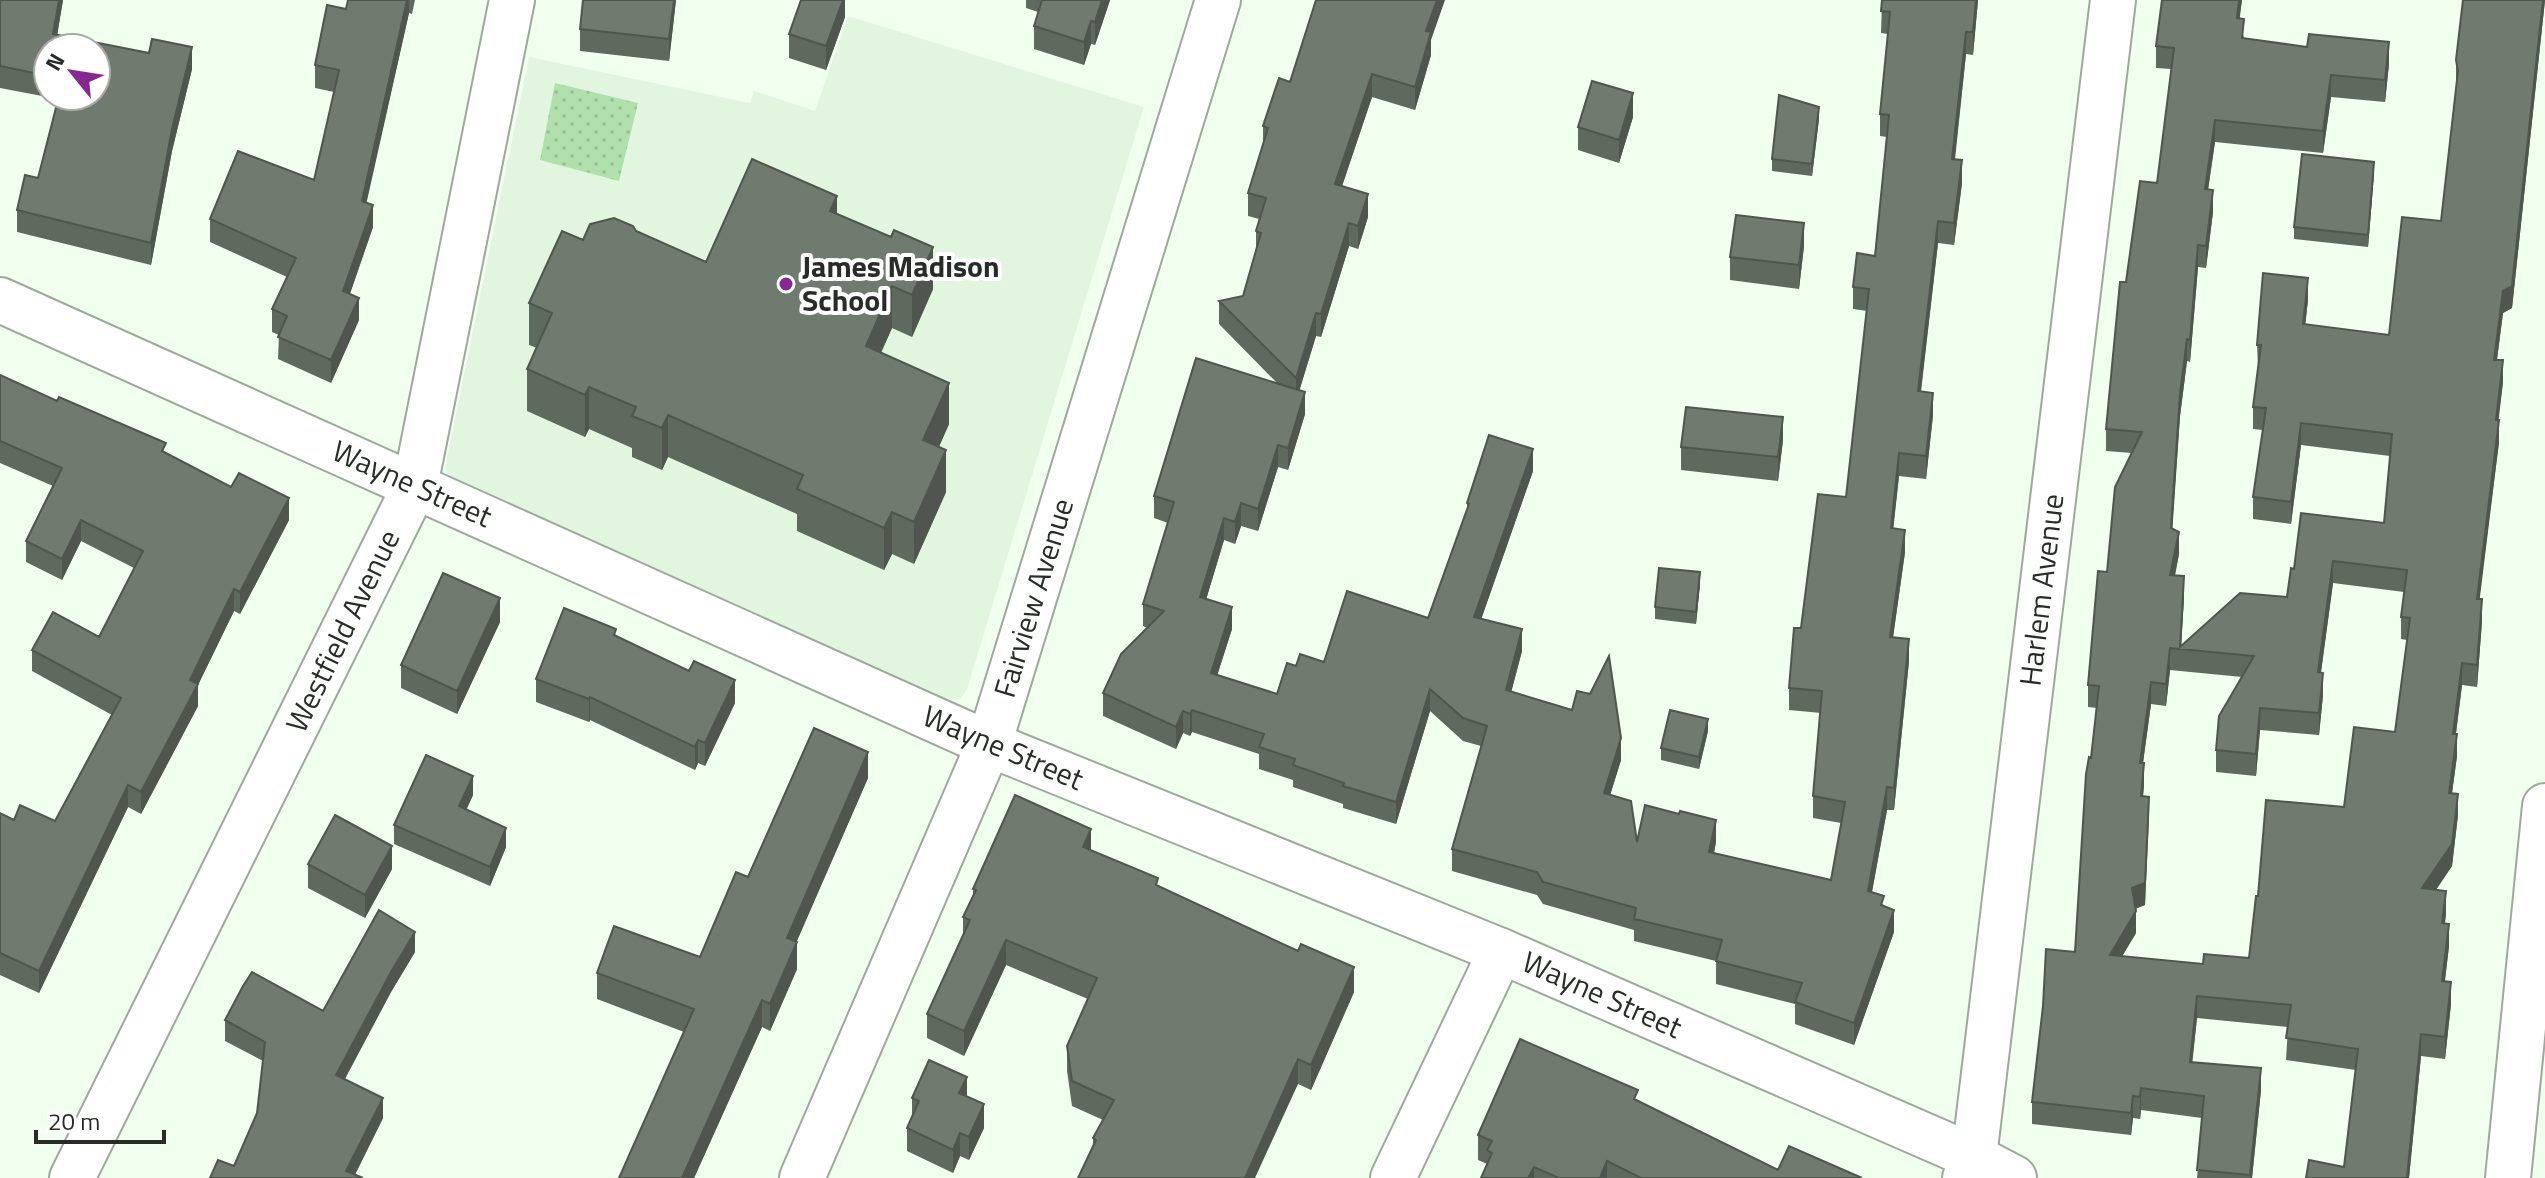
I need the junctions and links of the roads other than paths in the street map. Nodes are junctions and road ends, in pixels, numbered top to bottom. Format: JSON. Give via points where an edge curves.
{"nodes":[{"id":1,"x":512,"y":0,"type":"edge"},
{"id":2,"x":1218,"y":0,"type":"edge"},
{"id":3,"x":2113,"y":0,"type":"edge"},
{"id":4,"x":0,"y":300,"type":"edge"},
{"id":5,"x":415,"y":486,"type":"junction"},
{"id":6,"x":989,"y":744,"type":"junction"},
{"id":7,"x":2545,"y":806,"type":"edge"},
{"id":8,"x":1501,"y":951,"type":"junction"},
{"id":9,"x":1969,"y":1168,"type":"edge"},
{"id":10,"x":72,"y":1178,"type":"edge"},
{"id":11,"x":802,"y":1178,"type":"edge"},
{"id":12,"x":1393,"y":1178,"type":"edge"},
{"id":13,"x":2014,"y":1178,"type":"edge"},
{"id":14,"x":2508,"y":1178,"type":"edge"}],
"edges":[{"from":1,"to":5,"type":"street","name":"Westfield Avenue"},
{"from":2,"to":6,"type":"street","name":"Fairview Avenue"},
{"from":3,"to":9,"type":"street","name":"Harlem Avenue"},
{"from":4,"to":5,"type":"street","name":"Wayne Street"},
{"from":5,"to":6,"type":"street","name":"Wayne Street"},
{"from":5,"to":10,"type":"street","name":"Westfield Avenue"},
{"from":6,"to":8,"type":"street","name":"Wayne Street"},
{"from":6,"to":11,"type":"street","name":"Fairview Avenue"},
{"from":7,"to":14,"type":"street"},
{"from":8,"to":9,"type":"street","name":"Wayne Street"},
{"from":8,"to":12,"type":"street"},
{"from":9,"to":13,"type":"street","name":"Wayne Street"}]}
